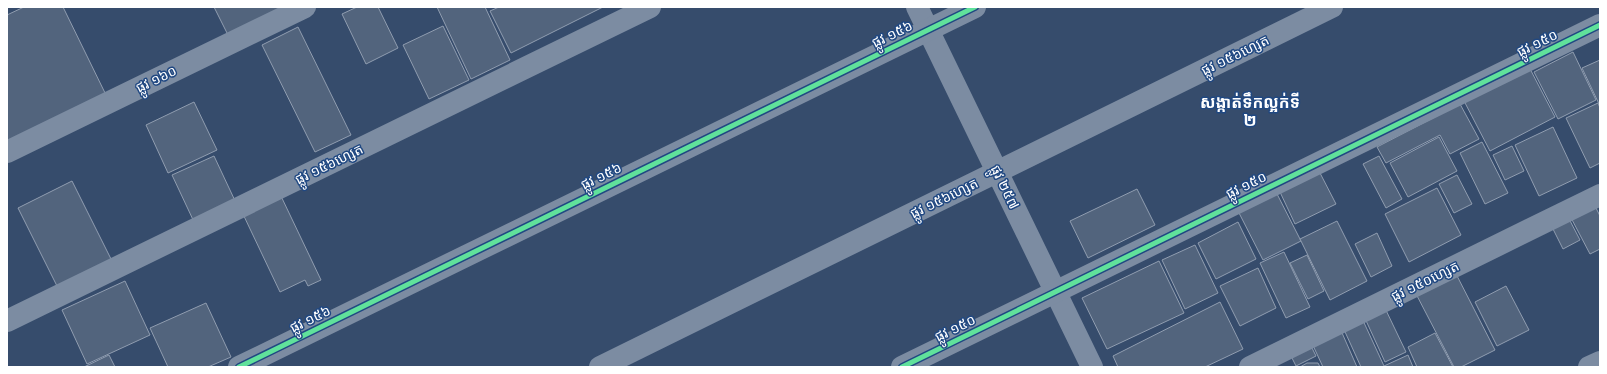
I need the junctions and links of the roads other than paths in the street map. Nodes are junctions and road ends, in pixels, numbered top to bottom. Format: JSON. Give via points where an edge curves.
{"nodes":[{"id":1,"x":305,"y":7,"type":"edge"},
{"id":2,"x":650,"y":7,"type":"edge"},
{"id":3,"x":917,"y":7,"type":"edge"},
{"id":4,"x":975,"y":7,"type":"edge"},
{"id":5,"x":1332,"y":7,"type":"edge"},
{"id":6,"x":1600,"y":26,"type":"edge"},
{"id":7,"x":928,"y":30,"type":"junction"},
{"id":8,"x":7,"y":152,"type":"edge"},
{"id":9,"x":997,"y":172,"type":"junction"},
{"id":10,"x":1600,"y":195,"type":"edge"},
{"id":11,"x":1056,"y":292,"type":"junction"},
{"id":12,"x":7,"y":321,"type":"edge"},
{"id":13,"x":1600,"y":362,"type":"edge"},
{"id":14,"x":239,"y":367,"type":"edge"},
{"id":15,"x":600,"y":367,"type":"edge"},
{"id":16,"x":902,"y":367,"type":"edge"},
{"id":17,"x":1092,"y":367,"type":"edge"},
{"id":18,"x":1250,"y":367,"type":"edge"},
{"id":19,"x":1589,"y":367,"type":"edge"}],
"edges":[{"from":1,"to":8,"type":"street","name":"ផ្លូវ ១៦០"},
{"from":2,"to":12,"type":"street","name":"ផ្លូវ ១៥៦ហ្សេត"},
{"from":3,"to":7,"type":"street","name":"ផ្លូវ ២៥៧"},
{"from":4,"to":7,"type":"street","name":"ផ្លូវ ១៥៦"},
{"from":5,"to":9,"type":"street","name":"ផ្លូវ ១៥៦ហ្សេត"},
{"from":6,"to":11,"type":"street","name":"ផ្លូវ ១៥០"},
{"from":7,"to":9,"type":"street","name":"ផ្លូវ ២៥៧"},
{"from":7,"to":14,"type":"street","name":"ផ្លូវ ១៥៦"},
{"from":9,"to":11,"type":"street","name":"ផ្លូវ ២៥៧"},
{"from":9,"to":15,"type":"street","name":"ផ្លូវ ១៥៦ហ្សេត"},
{"from":10,"to":18,"type":"street","name":"ផ្លូវ ១៥០ហ្សេត"},
{"from":11,"to":16,"type":"street","name":"ផ្លូវ ១៥០"},
{"from":11,"to":17,"type":"street","name":"ផ្លូវ ២៥៧"},
{"from":13,"to":19,"type":"street"}]}
